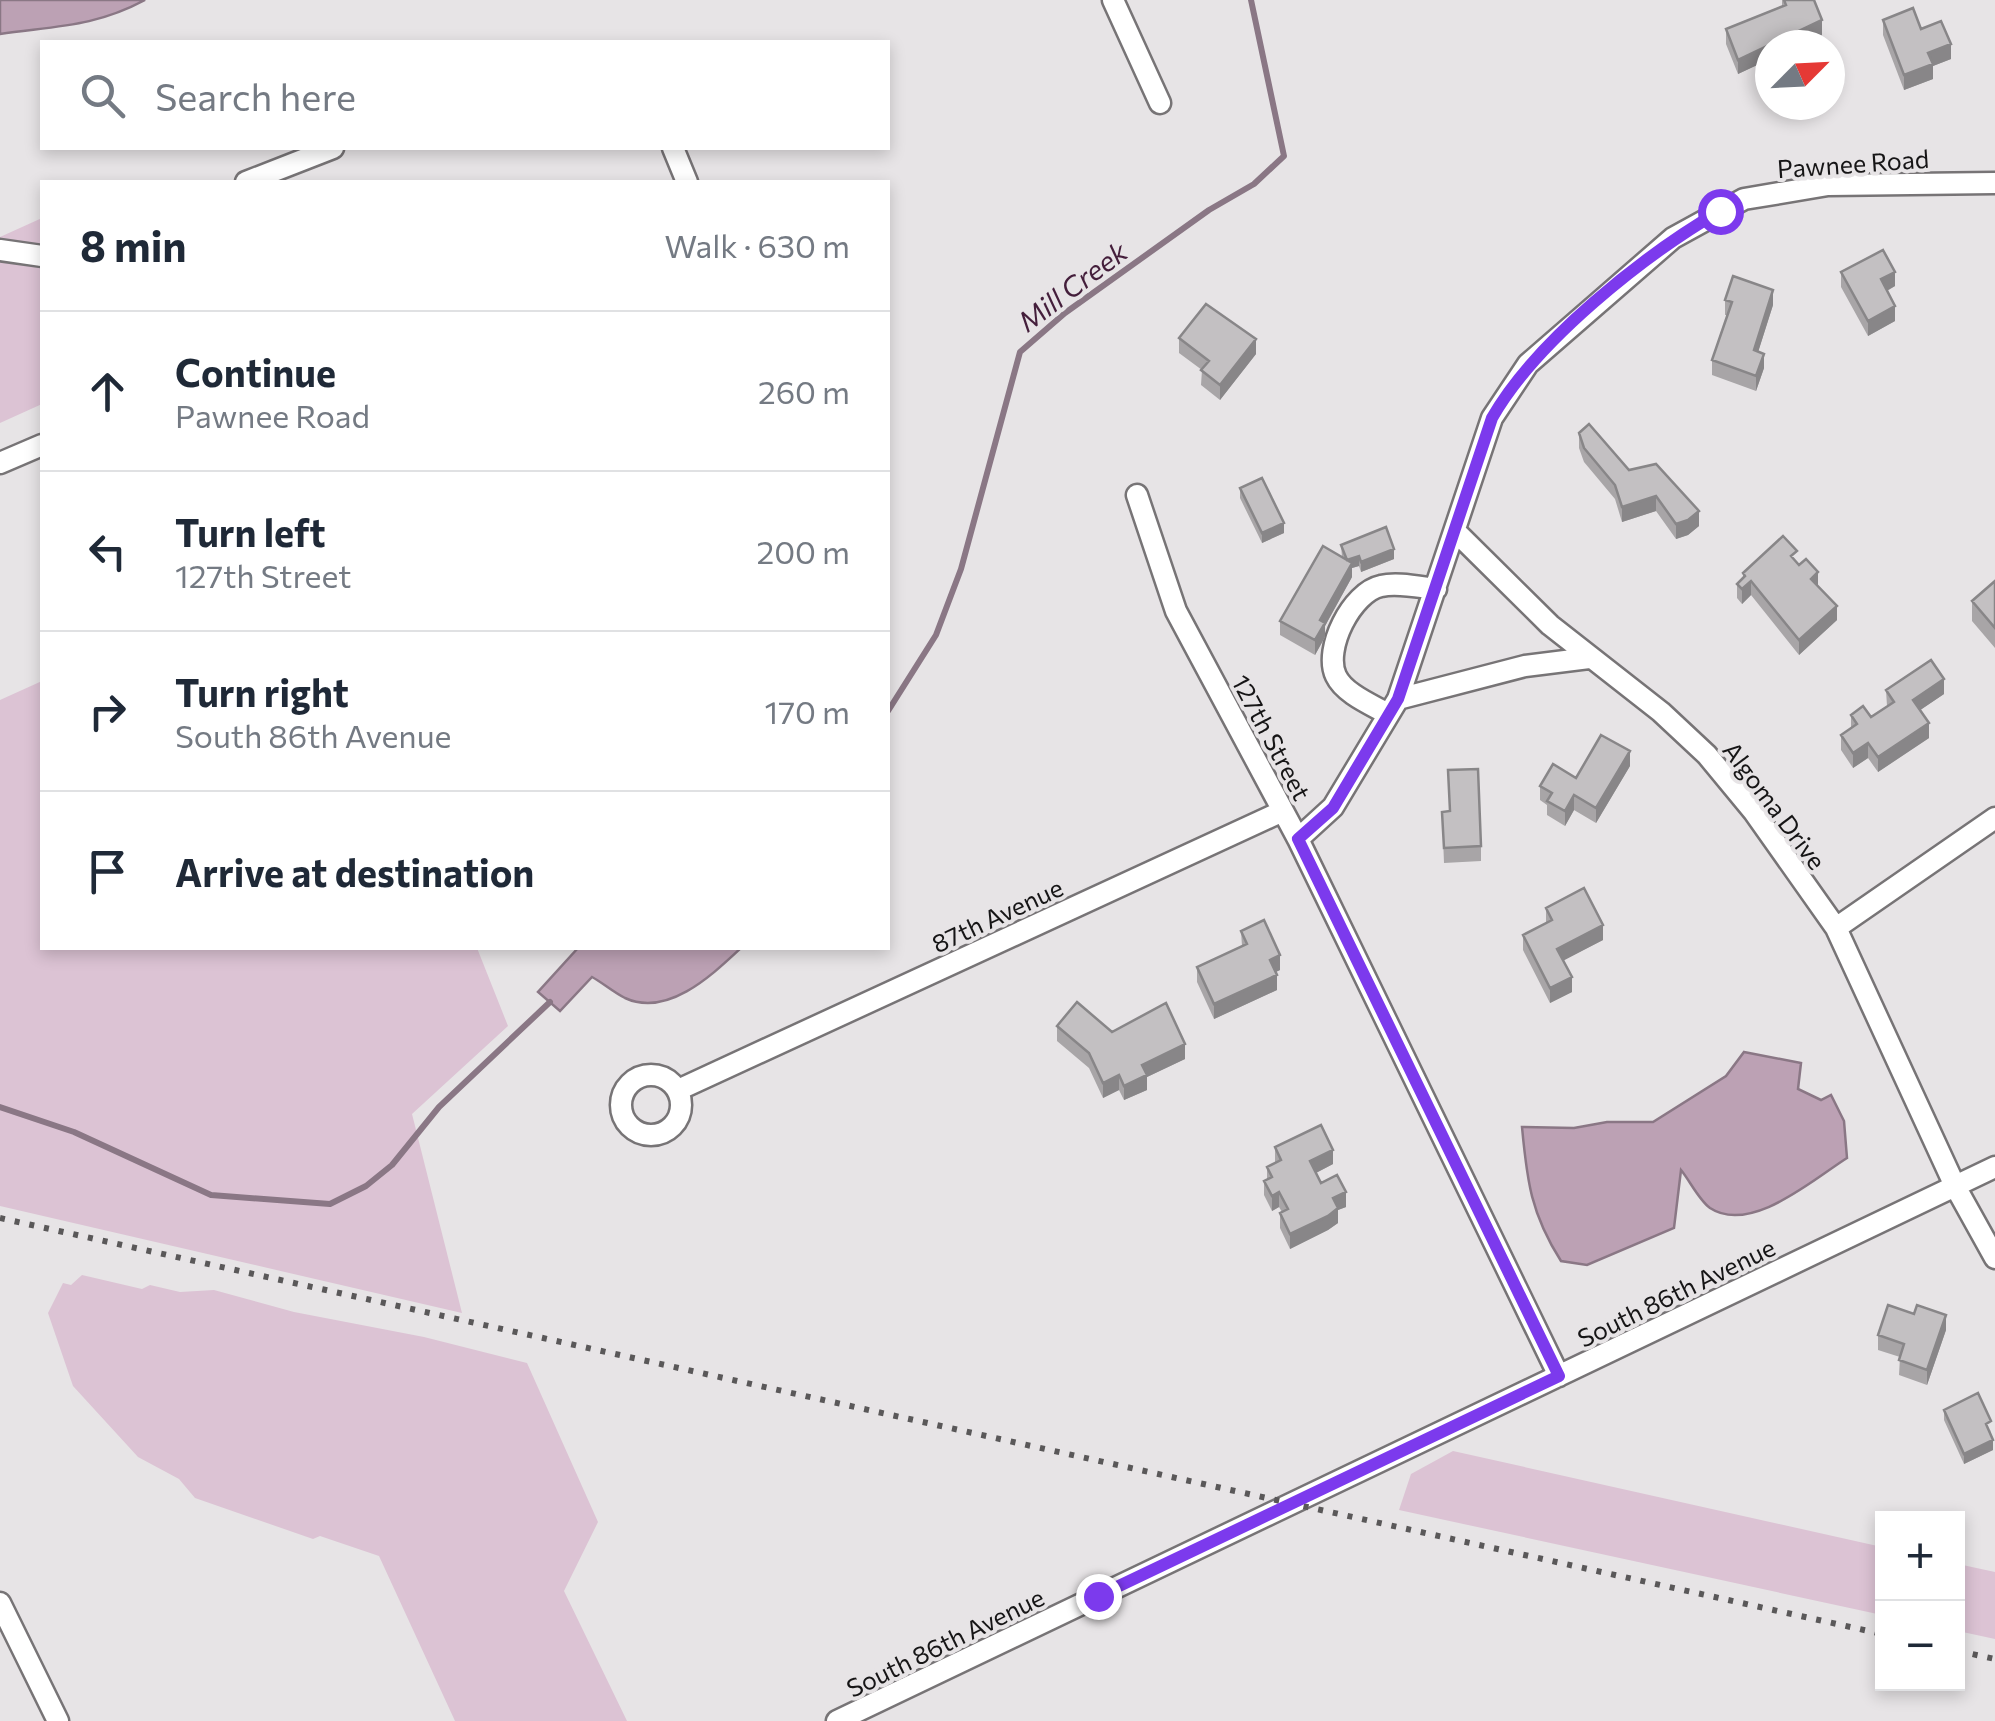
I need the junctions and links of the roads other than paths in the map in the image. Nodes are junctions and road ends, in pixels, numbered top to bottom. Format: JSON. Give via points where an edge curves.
{"nodes":[{"id":1,"x":1113,"y":0,"type":"edge"},
{"id":2,"x":1160,"y":103,"type":"dead end"},
{"id":3,"x":328,"y":150,"type":"edge"},
{"id":4,"x":674,"y":150,"type":"edge"},
{"id":5,"x":251,"y":180,"type":"edge"},
{"id":6,"x":686,"y":180,"type":"edge"},
{"id":7,"x":1995,"y":183,"type":"edge"},
{"id":8,"x":0,"y":250,"type":"edge"},
{"id":9,"x":40,"y":256,"type":"edge"},
{"id":10,"x":40,"y":447,"type":"edge"},
{"id":11,"x":0,"y":463,"type":"edge"},
{"id":12,"x":1137,"y":495,"type":"dead end"},
{"id":13,"x":1455,"y":531,"type":"junction"},
{"id":14,"x":1436,"y":589,"type":"junction"},
{"id":15,"x":1590,"y":658,"type":"junction"},
{"id":16,"x":1392,"y":706,"type":"junction"},
{"id":17,"x":1283,"y":812,"type":"junction"},
{"id":18,"x":1995,"y":818,"type":"edge"},
{"id":19,"x":1298,"y":839,"type":"junction"},
{"id":20,"x":1836,"y":928,"type":"junction"},
{"id":21,"x":678,"y":1090,"type":"dead end"},
{"id":22,"x":1995,"y":1168,"type":"edge"},
{"id":23,"x":1955,"y":1186,"type":"junction"},
{"id":24,"x":1995,"y":1258,"type":"edge"},
{"id":25,"x":1559,"y":1376,"type":"junction"},
{"id":26,"x":0,"y":1603,"type":"edge"},
{"id":27,"x":58,"y":1721,"type":"edge"},
{"id":28,"x":837,"y":1721,"type":"edge"}],
"edges":[{"from":1,"to":2,"type":"street"},
{"from":3,"to":5,"type":"street"},
{"from":4,"to":6,"type":"street"},
{"from":7,"to":13,"type":"street","name":"Pawnee Road","via":[[1771,192],[1674,238],[1528,364],[1508,390],[1492,418]]},
{"from":8,"to":9,"type":"street"},
{"from":10,"to":11,"type":"street"},
{"from":12,"to":17,"type":"street","name":"127th Street","via":[[1176,611]]},
{"from":13,"to":14,"type":"street","name":"Pawnee Road"},
{"from":13,"to":15,"type":"street","name":"Algoma Drive"},
{"from":14,"to":16,"type":"street","name":"Pawnee Road"},
{"from":14,"to":16,"type":"street","via":[[1381,586],[1365,593],[1342,626],[1332,654],[1336,677],[1356,696]]},
{"from":15,"to":16,"type":"street","via":[[1525,666]]},
{"from":15,"to":20,"type":"street","name":"Algoma Drive","via":[[1706,755]]},
{"from":16,"to":19,"type":"street","name":"Pawnee Road","via":[[1333,808]]},
{"from":17,"to":19,"type":"street","name":"127th Street"},
{"from":17,"to":21,"type":"street","name":"87th Avenue"},
{"from":18,"to":20,"type":"street"},
{"from":19,"to":25,"type":"street","name":"127th Street"},
{"from":20,"to":23,"type":"street","name":"Algoma Drive"},
{"from":22,"to":23,"type":"street","name":"South 86th Avenue"},
{"from":23,"to":24,"type":"street","name":"Algoma Drive"},
{"from":23,"to":25,"type":"street","name":"South 86th Avenue"},
{"from":25,"to":28,"type":"street","name":"South 86th Avenue"},
{"from":26,"to":27,"type":"street"}]}
